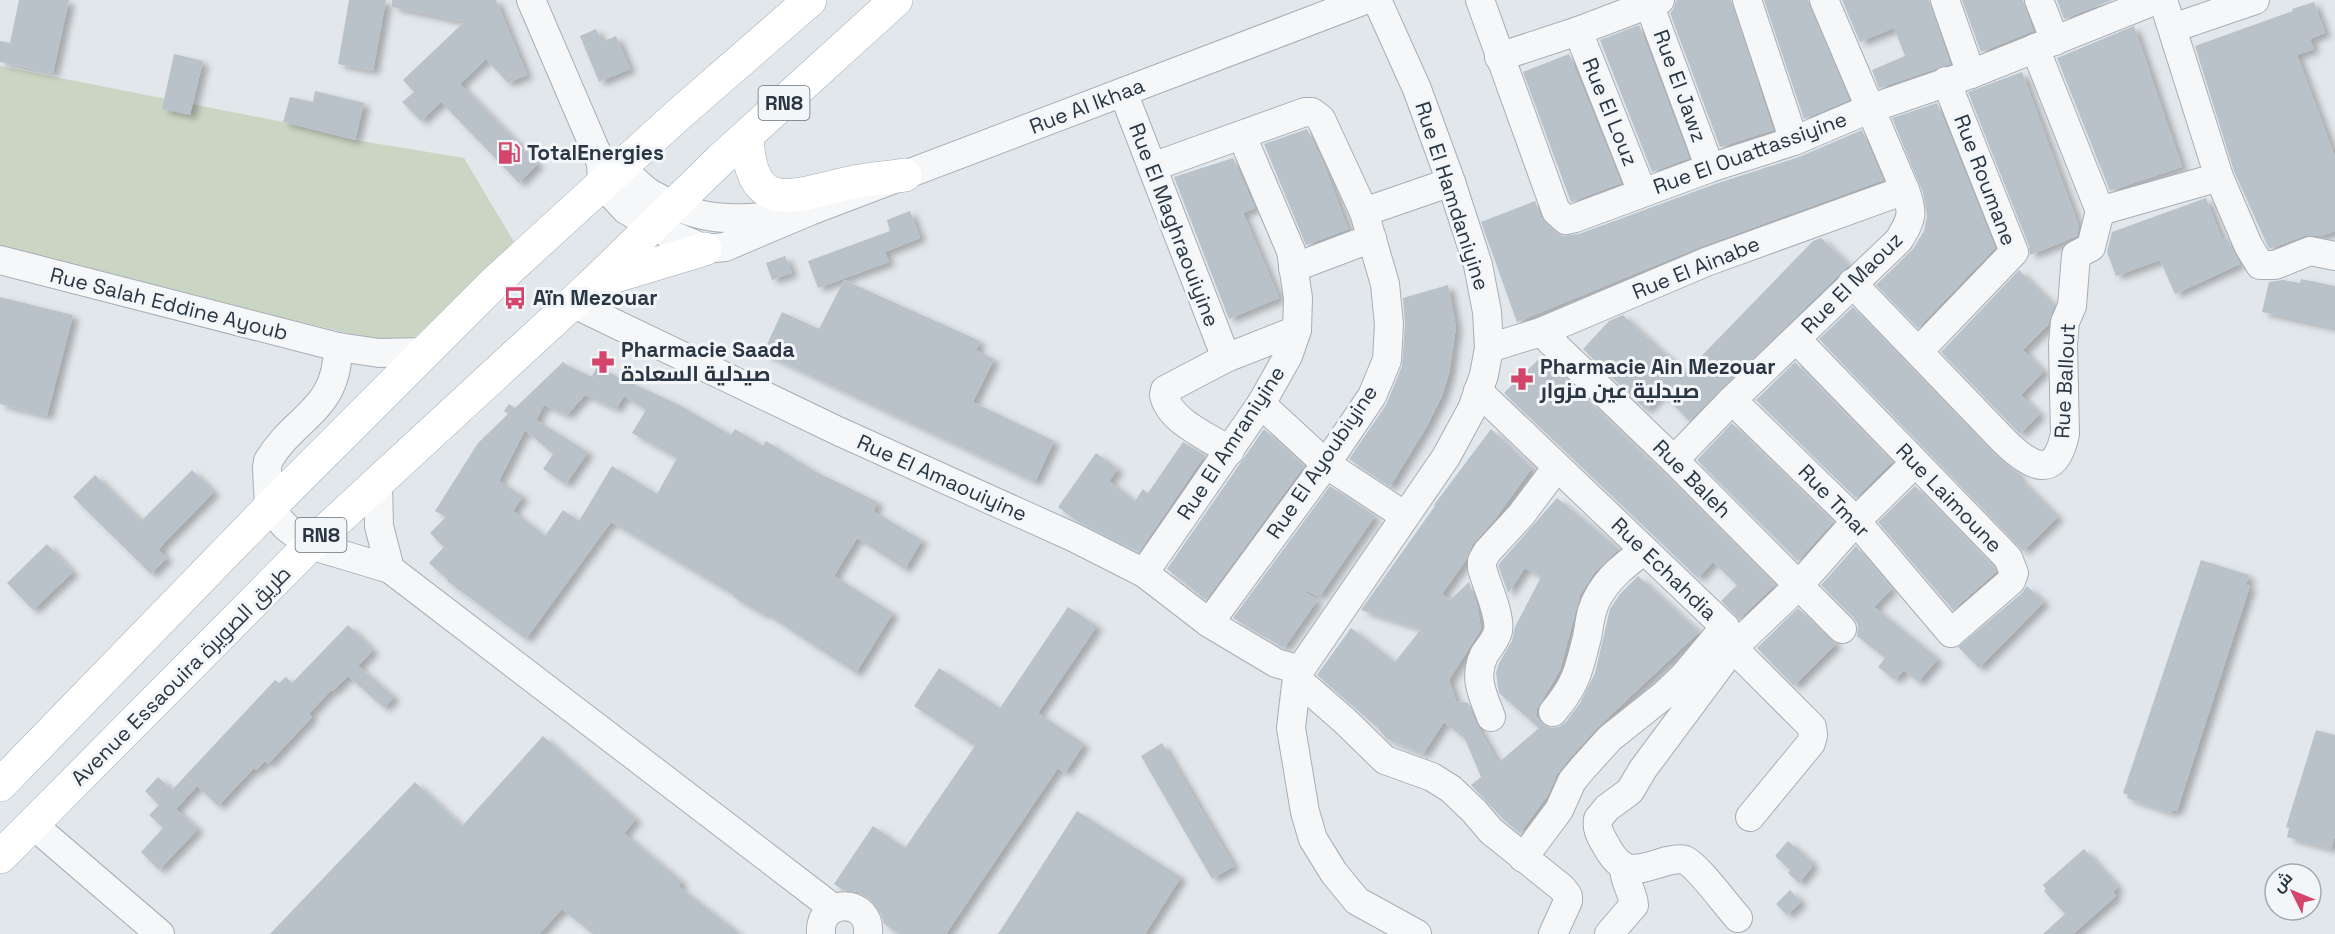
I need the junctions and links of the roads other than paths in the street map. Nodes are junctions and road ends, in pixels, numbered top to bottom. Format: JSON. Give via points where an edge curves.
{"nodes":[{"id":1,"x":531,"y":0,"type":"edge"},
{"id":2,"x":810,"y":0,"type":"edge"},
{"id":3,"x":896,"y":0,"type":"edge"},
{"id":4,"x":1365,"y":0,"type":"edge"},
{"id":5,"x":1377,"y":0,"type":"edge"},
{"id":6,"x":1480,"y":0,"type":"edge"},
{"id":7,"x":1747,"y":0,"type":"edge"},
{"id":8,"x":1824,"y":0,"type":"edge"},
{"id":9,"x":1945,"y":0,"type":"edge"},
{"id":10,"x":2039,"y":0,"type":"edge"},
{"id":11,"x":2156,"y":0,"type":"edge"},
{"id":12,"x":2163,"y":0,"type":"edge"},
{"id":13,"x":2255,"y":0,"type":"edge"},
{"id":14,"x":1655,"y":2,"type":"edge"},
{"id":15,"x":2173,"y":28,"type":"junction"},
{"id":16,"x":1578,"y":31,"type":"junction"},
{"id":17,"x":2045,"y":45,"type":"junction"},
{"id":18,"x":1499,"y":57,"type":"junction"},
{"id":19,"x":1959,"y":78,"type":"junction"},
{"id":20,"x":1123,"y":92,"type":"junction"},
{"id":21,"x":1869,"y":109,"type":"junction"},
{"id":22,"x":1242,"y":136,"type":"junction"},
{"id":23,"x":747,"y":138,"type":"junction"},
{"id":24,"x":1794,"y":141,"type":"junction"},
{"id":25,"x":1152,"y":167,"type":"junction"},
{"id":26,"x":1710,"y":168,"type":"junction"},
{"id":27,"x":608,"y":172,"type":"junction"},
{"id":28,"x":905,"y":175,"type":"junction"},
{"id":29,"x":2218,"y":177,"type":"junction"},
{"id":30,"x":1451,"y":182,"type":"junction"},
{"id":31,"x":1905,"y":190,"type":"junction"},
{"id":32,"x":1642,"y":192,"type":"junction"},
{"id":33,"x":810,"y":211,"type":"junction"},
{"id":34,"x":2100,"y":212,"type":"junction"},
{"id":35,"x":663,"y":216,"type":"junction"},
{"id":36,"x":1368,"y":225,"type":"junction"},
{"id":37,"x":2335,"y":237,"type":"edge"},
{"id":38,"x":705,"y":249,"type":"junction"},
{"id":39,"x":2322,"y":254,"type":"edge"},
{"id":40,"x":0,"y":260,"type":"edge"},
{"id":41,"x":1293,"y":268,"type":"junction"},
{"id":42,"x":1852,"y":283,"type":"junction"},
{"id":43,"x":583,"y":293,"type":"junction"},
{"id":44,"x":1297,"y":330,"type":"junction"},
{"id":45,"x":1541,"y":332,"type":"junction"},
{"id":46,"x":1796,"y":339,"type":"junction"},
{"id":47,"x":338,"y":347,"type":"junction"},
{"id":48,"x":1489,"y":348,"type":"junction"},
{"id":49,"x":1919,"y":351,"type":"junction"},
{"id":50,"x":426,"y":352,"type":"junction"},
{"id":51,"x":1226,"y":358,"type":"junction"},
{"id":52,"x":1478,"y":391,"type":"junction"},
{"id":53,"x":1732,"y":400,"type":"junction"},
{"id":54,"x":1261,"y":404,"type":"junction"},
{"id":55,"x":1230,"y":451,"type":"junction"},
{"id":56,"x":1674,"y":460,"type":"junction"},
{"id":57,"x":1915,"y":463,"type":"junction"},
{"id":58,"x":1326,"y":464,"type":"junction"},
{"id":59,"x":1557,"y":467,"type":"junction"},
{"id":60,"x":378,"y":484,"type":"junction"},
{"id":61,"x":269,"y":508,"type":"junction"},
{"id":62,"x":1405,"y":516,"type":"junction"},
{"id":63,"x":1856,"y":521,"type":"junction"},
{"id":64,"x":310,"y":545,"type":"junction"},
{"id":65,"x":1643,"y":551,"type":"junction"},
{"id":66,"x":390,"y":569,"type":"junction"},
{"id":67,"x":1144,"y":573,"type":"junction"},
{"id":68,"x":1799,"y":585,"type":"junction"},
{"id":69,"x":1929,"y":608,"type":"joint"},
{"id":70,"x":1209,"y":623,"type":"junction"},
{"id":71,"x":1842,"y":629,"type":"dead end"},
{"id":72,"x":1729,"y":638,"type":"junction"},
{"id":73,"x":1299,"y":675,"type":"junction"},
{"id":74,"x":1553,"y":711,"type":"dead end"},
{"id":75,"x":1491,"y":717,"type":"dead end"},
{"id":76,"x":0,"y":785,"type":"edge"},
{"id":77,"x":1564,"y":801,"type":"junction"},
{"id":78,"x":1602,"y":813,"type":"junction"},
{"id":79,"x":1750,"y":817,"type":"dead end"},
{"id":80,"x":32,"y":824,"type":"junction"},
{"id":81,"x":0,"y":857,"type":"edge"},
{"id":82,"x":1523,"y":858,"type":"junction"},
{"id":83,"x":1624,"y":868,"type":"junction"},
{"id":84,"x":833,"y":908,"type":"junction"},
{"id":85,"x":1738,"y":918,"type":"dead end"},
{"id":86,"x":871,"y":932,"type":"edge"},
{"id":87,"x":160,"y":934,"type":"edge"},
{"id":88,"x":821,"y":934,"type":"edge"},
{"id":89,"x":1417,"y":934,"type":"edge"},
{"id":90,"x":1553,"y":934,"type":"edge"},
{"id":91,"x":1609,"y":934,"type":"edge"}],
"edges":[{"from":1,"to":27,"type":"street"},
{"from":2,"to":27,"type":"main road","number":"RN8"},
{"from":3,"to":23,"type":"main road","name":"Avenue Essaouira طريق الصويرة","number":"RN8"},
{"from":4,"to":20,"type":"street","name":"Rue Al Ikhaa"},
{"from":5,"to":30,"type":"street","name":"Rue El Hamdaniyine","via":[[1417,89]]},
{"from":6,"to":18,"type":"street","name":"Rue El Ouattassiyine"},
{"from":7,"to":24,"type":"street"},
{"from":8,"to":21,"type":"street","name":"Rue El Maouz"},
{"from":9,"to":19,"type":"street"},
{"from":10,"to":17,"type":"street"},
{"from":11,"to":17,"type":"street","name":"Rue El Ouattassiyine"},
{"from":12,"to":15,"type":"street"},
{"from":13,"to":15,"type":"street"},
{"from":14,"to":16,"type":"street"},
{"from":14,"to":26,"type":"street","name":"Rue El Jawz"},
{"from":15,"to":29,"type":"street"},
{"from":16,"to":18,"type":"street"},
{"from":16,"to":32,"type":"street","name":"Rue El Louz"},
{"from":17,"to":19,"type":"street","name":"Rue El Ouattassiyine"},
{"from":17,"to":34,"type":"street"},
{"from":18,"to":32,"type":"street","name":"Rue El Ouattassiyine","via":[[1561,218],[1575,218]]},
{"from":19,"to":21,"type":"street","name":"Rue El Ouattassiyine"},
{"from":19,"to":49,"type":"street","name":"Rue Roumane","via":[[2014,252]]},
{"from":20,"to":25,"type":"street","name":"Rue El Maghraouiyine"},
{"from":20,"to":28,"type":"street","name":"Rue Al Ikhaa"},
{"from":21,"to":24,"type":"street","name":"Rue El Ouattassiyine"},
{"from":21,"to":31,"type":"street","name":"Rue El Maouz"},
{"from":22,"to":25,"type":"street","name":"Rue El Ayoubiyine"},
{"from":22,"to":36,"type":"street","name":"Rue El Ayoubiyine","via":[[1305,112],[1317,114]]},
{"from":22,"to":41,"type":"street","name":"Rue El Amraniyine","via":[[1291,251]]},
{"from":23,"to":28,"type":"main road","via":[[751,169],[758,183],[769,193],[783,197]]},
{"from":23,"to":35,"type":"main road","name":"Avenue Essaouira طريق الصويرة","number":"RN8"},
{"from":24,"to":26,"type":"street","name":"Rue El Ouattassiyine"},
{"from":25,"to":51,"type":"street","name":"Rue El Maghraouiyine"},
{"from":26,"to":32,"type":"street","name":"Rue El Ouattassiyine"},
{"from":27,"to":35,"type":"street","name":"Rue Al Ikhaa","via":[[646,190]]},
{"from":27,"to":50,"type":"main road","number":"RN8"},
{"from":28,"to":33,"type":"street","name":"Rue Al Ikhaa"},
{"from":29,"to":34,"type":"street"},
{"from":29,"to":39,"type":"street","via":[[2260,265]]},
{"from":30,"to":36,"type":"street"},
{"from":30,"to":48,"type":"street","name":"Rue El Hamdaniyine","via":[[1481,276]]},
{"from":31,"to":42,"type":"street","name":"Rue El Maouz","via":[[1911,208],[1909,223],[1899,240]]},
{"from":31,"to":45,"type":"street","name":"Rue El Ainabe","via":[[1706,262]]},
{"from":33,"to":35,"type":"street","name":"Rue Al Ikhaa","via":[[747,219]]},
{"from":33,"to":38,"type":"street","name":"Rue Al Ikhaa","via":[[725,247]]},
{"from":34,"to":49,"type":"street","name":"Rue Ballout","via":[[2091,248],[2076,255],[2072,306],[2063,344],[2065,434],[2062,446],[2047,465],[2037,466],[2016,452]]},
{"from":35,"to":38,"type":"street"},
{"from":35,"to":43,"type":"main road","name":"Avenue Essaouira طريق الصويرة","number":"RN8"},
{"from":36,"to":41,"type":"street"},
{"from":36,"to":58,"type":"street","name":"Rue El Ayoubiyine","via":[[1385,284],[1387,360],[1372,396]]},
{"from":37,"to":39,"type":"street"},
{"from":38,"to":43,"type":"main road"},
{"from":40,"to":47,"type":"street","name":"Rue Salah Eddine Ayoub"},
{"from":41,"to":44,"type":"street","name":"Rue El Amraniyine","via":[[1298,298]]},
{"from":42,"to":46,"type":"street","name":"Rue El Maouz"},
{"from":42,"to":49,"type":"street","name":"Rue Ballout"},
{"from":43,"to":60,"type":"main road","name":"Avenue Essaouira طريق الصويرة","number":"RN8"},
{"from":43,"to":67,"type":"street","name":"Rue El Amaouiyine","via":[[838,431]]},
{"from":44,"to":51,"type":"street"},
{"from":44,"to":54,"type":"street","name":"Rue El Amraniyine","via":[[1288,356]]},
{"from":45,"to":48,"type":"street","name":"Rue El Ainabe"},
{"from":45,"to":56,"type":"street","name":"Rue Baleh"},
{"from":46,"to":53,"type":"street","name":"Rue El Maouz"},
{"from":46,"to":57,"type":"street","name":"Rue Laimoune"},
{"from":47,"to":50,"type":"street","name":"Rue Salah Eddine Ayoub","via":[[379,353]]},
{"from":47,"to":61,"type":"street","via":[[336,375],[328,393],[268,461]]},
{"from":48,"to":52,"type":"street","name":"Rue El Hamdaniyine"},
{"from":50,"to":61,"type":"main road","number":"RN8"},
{"from":51,"to":55,"type":"street","via":[[1168,387],[1164,394],[1169,409],[1178,418]]},
{"from":52,"to":59,"type":"street","name":"Rue Echahdia"},
{"from":52,"to":62,"type":"street","name":"Rue El Hamdaniyine","via":[[1446,457]]},
{"from":53,"to":56,"type":"street","name":"Rue El Maouz"},
{"from":53,"to":63,"type":"street","name":"Rue Tmar"},
{"from":54,"to":55,"type":"street","name":"Rue El Amraniyine"},
{"from":54,"to":58,"type":"street"},
{"from":55,"to":67,"type":"street","name":"Rue El Amraniyine"},
{"from":56,"to":68,"type":"street","name":"Rue Baleh"},
{"from":57,"to":63,"type":"street"},
{"from":57,"to":69,"type":"street","name":"Rue Laimoune","via":[[2008,558],[2014,573],[2011,581],[1952,633]]},
{"from":58,"to":62,"type":"street"},
{"from":58,"to":70,"type":"street","name":"Rue El Ayoubiyine"},
{"from":59,"to":65,"type":"street","name":"Rue Echahdia"},
{"from":59,"to":75,"type":"street","via":[[1482,561],[1498,621],[1498,631],[1478,674]]},
{"from":60,"to":64,"type":"main road","name":"Avenue Essaouira طريق الصويرة","number":"RN8"},
{"from":60,"to":66,"type":"street","via":[[379,526]]},
{"from":61,"to":64,"type":"street"},
{"from":61,"to":76,"type":"main road","number":"RN8"},
{"from":62,"to":73,"type":"street","name":"Rue El Hamdaniyine"},
{"from":63,"to":68,"type":"street"},
{"from":63,"to":69,"type":"street","name":"Rue Tmar"},
{"from":64,"to":66,"type":"street"},
{"from":64,"to":80,"type":"main road","name":"Avenue Essaouira طريق الصويرة","number":"RN8"},
{"from":65,"to":72,"type":"street","name":"Rue Echahdia"},
{"from":65,"to":74,"type":"street","via":[[1617,572],[1598,597],[1589,619],[1579,672],[1567,696]]},
{"from":66,"to":84,"type":"street"},
{"from":67,"to":70,"type":"street","name":"Rue El Amaouiyine"},
{"from":68,"to":71,"type":"street","name":"Rue Baleh"},
{"from":68,"to":72,"type":"street"},
{"from":70,"to":73,"type":"street","name":"Rue El Amaouiyine"},
{"from":72,"to":77,"type":"street","via":[[1610,738],[1572,781]]},
{"from":72,"to":78,"type":"street","via":[[1630,791]]},
{"from":72,"to":79,"type":"street","name":"Rue Echahdia","via":[[1812,727],[1813,735],[1811,743]]},
{"from":73,"to":82,"type":"street","via":[[1385,760],[1432,777],[1451,789]]},
{"from":73,"to":89,"type":"street","via":[[1291,728],[1313,839],[1357,901]]},
{"from":77,"to":78,"type":"street","via":[[1579,813]]},
{"from":77,"to":82,"type":"street"},
{"from":78,"to":83,"type":"street","via":[[1598,832]]},
{"from":80,"to":81,"type":"main road","name":"Avenue Essaouira طريق الصويرة","number":"RN8"},
{"from":80,"to":87,"type":"street"},
{"from":82,"to":90,"type":"street","via":[[1568,896]]},
{"from":83,"to":85,"type":"street","via":[[1634,870],[1684,860]]},
{"from":83,"to":91,"type":"street","via":[[1634,905]]},
{"from":84,"to":86,"type":"street","via":[[852,907],[860,911]]},
{"from":84,"to":88,"type":"street","via":[[821,923]]}]}
